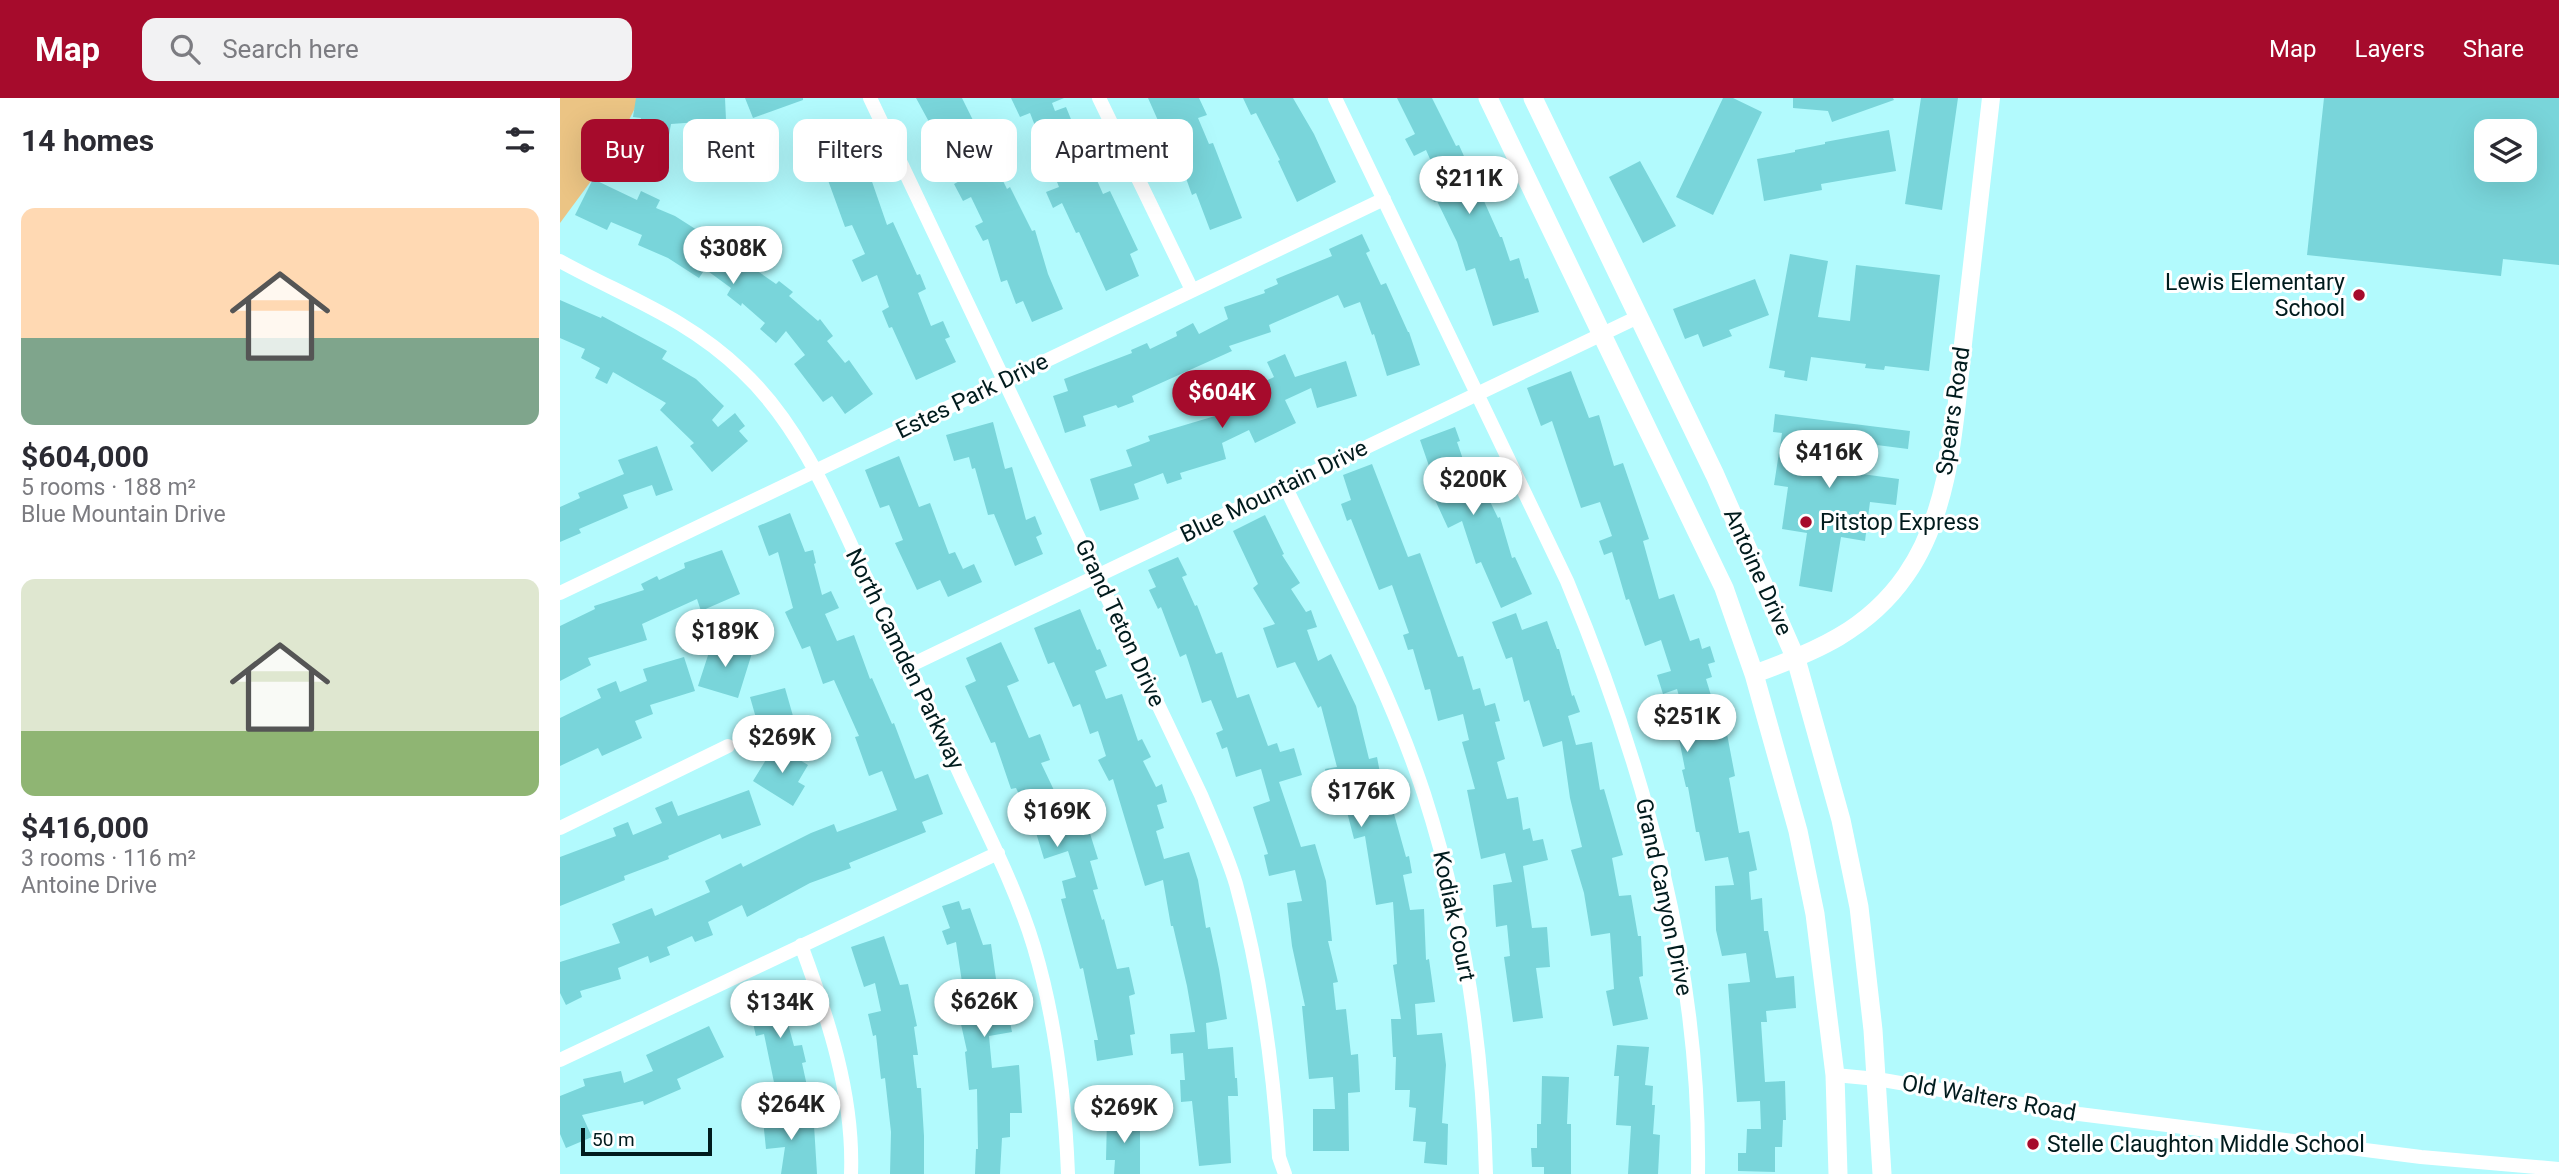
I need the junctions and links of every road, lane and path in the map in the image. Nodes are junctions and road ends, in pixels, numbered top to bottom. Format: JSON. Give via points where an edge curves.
{"nodes":[{"id":1,"x":870,"y":98,"type":"edge"},
{"id":2,"x":1099,"y":98,"type":"edge"},
{"id":3,"x":1335,"y":98,"type":"edge"},
{"id":4,"x":1488,"y":98,"type":"edge"},
{"id":5,"x":1533,"y":98,"type":"edge"},
{"id":6,"x":1991,"y":98,"type":"edge"},
{"id":7,"x":1384,"y":199,"type":"junction"},
{"id":8,"x":560,"y":261,"type":"edge"},
{"id":9,"x":1192,"y":290,"type":"junction"},
{"id":10,"x":1638,"y":317,"type":"junction"},
{"id":11,"x":1602,"y":335,"type":"junction"},
{"id":12,"x":1004,"y":380,"type":"junction"},
{"id":13,"x":1476,"y":394,"type":"junction"},
{"id":14,"x":814,"y":471,"type":"junction"},
{"id":15,"x":1285,"y":486,"type":"junction"},
{"id":16,"x":1098,"y":576,"type":"junction"},
{"id":17,"x":560,"y":593,"type":"edge"},
{"id":18,"x":1796,"y":659,"type":"junction"},
{"id":19,"x":909,"y":666,"type":"junction"},
{"id":20,"x":1754,"y":674,"type":"junction"},
{"id":21,"x":728,"y":747,"type":"dead end"},
{"id":22,"x":560,"y":828,"type":"edge"},
{"id":23,"x":998,"y":853,"type":"junction"},
{"id":24,"x":801,"y":946,"type":"junction"},
{"id":25,"x":560,"y":1060,"type":"edge"},
{"id":26,"x":1835,"y":1075,"type":"junction"},
{"id":27,"x":1877,"y":1079,"type":"junction"},
{"id":28,"x":2559,"y":1169,"type":"edge"},
{"id":29,"x":1485,"y":1171,"type":"edge"},
{"id":30,"x":852,"y":1174,"type":"edge"},
{"id":31,"x":1068,"y":1174,"type":"edge"},
{"id":32,"x":1285,"y":1174,"type":"edge"},
{"id":33,"x":1698,"y":1174,"type":"edge"},
{"id":34,"x":1838,"y":1174,"type":"edge"},
{"id":35,"x":1882,"y":1174,"type":"edge"}],
"edges":[{"from":1,"to":12,"type":"street","name":"Grand Teton Drive"},
{"from":2,"to":9,"type":"street"},
{"from":3,"to":7,"type":"street","name":"Grand Canyon Drive"},
{"from":4,"to":11,"type":"main road","name":"Antoine Drive"},
{"from":5,"to":10,"type":"main road","name":"Antoine Drive"},
{"from":6,"to":18,"type":"street","name":"Spears Road","via":[[1954,419],[1933,525],[1913,565],[1890,595],[1846,633]]},
{"from":7,"to":9,"type":"street","name":"Estes Park Drive"},
{"from":7,"to":13,"type":"street","name":"Grand Canyon Drive"},
{"from":8,"to":14,"type":"street","name":"North Camden Parkway","via":[[668,315],[742,371],[776,410]]},
{"from":9,"to":12,"type":"street","name":"Estes Park Drive"},
{"from":10,"to":11,"type":"street","name":"Blue Mountain Drive"},
{"from":10,"to":18,"type":"main road","name":"Antoine Drive","via":[[1715,475]]},
{"from":11,"to":13,"type":"street","name":"Blue Mountain Drive"},
{"from":11,"to":20,"type":"main road","name":"Antoine Drive","via":[[1724,588]]},
{"from":12,"to":14,"type":"street","name":"Estes Park Drive"},
{"from":12,"to":16,"type":"street","name":"Grand Teton Drive"},
{"from":13,"to":15,"type":"street","name":"Blue Mountain Drive"},
{"from":13,"to":33,"type":"street","name":"Grand Canyon Drive","via":[[1592,641],[1647,806],[1688,1013]]},
{"from":14,"to":17,"type":"street","name":"Estes Park Drive"},
{"from":14,"to":19,"type":"street","name":"North Camden Parkway"},
{"from":15,"to":16,"type":"street","name":"Blue Mountain Drive"},
{"from":15,"to":29,"type":"street","name":"Kodiak Court","via":[[1368,657],[1428,807],[1464,946],[1475,1016],[1484,1100]]},
{"from":16,"to":19,"type":"street","name":"Blue Mountain Drive"},
{"from":16,"to":32,"type":"street","name":"Grand Teton Drive","via":[[1201,795],[1235,883],[1263,1004],[1279,1157]]},
{"from":18,"to":20,"type":"street","name":"Spears Road"},
{"from":18,"to":27,"type":"main road","name":"Antoine Drive","via":[[1841,820],[1859,907]]},
{"from":19,"to":23,"type":"street","name":"North Camden Parkway"},
{"from":20,"to":26,"type":"main road","name":"Antoine Drive","via":[[1795,817],[1815,914]]},
{"from":21,"to":22,"type":"street"},
{"from":23,"to":24,"type":"street"},
{"from":23,"to":31,"type":"street","name":"North Camden Parkway","via":[[1045,989],[1059,1058]]},
{"from":24,"to":25,"type":"street"},
{"from":24,"to":30,"type":"street","via":[[834,1044]]},
{"from":26,"to":27,"type":"street","name":"Old Walters Road"},
{"from":26,"to":34,"type":"main road"},
{"from":27,"to":28,"type":"street","name":"Old Walters Road","via":[[2078,1114],[2421,1157]]},
{"from":27,"to":35,"type":"main road"}]}
